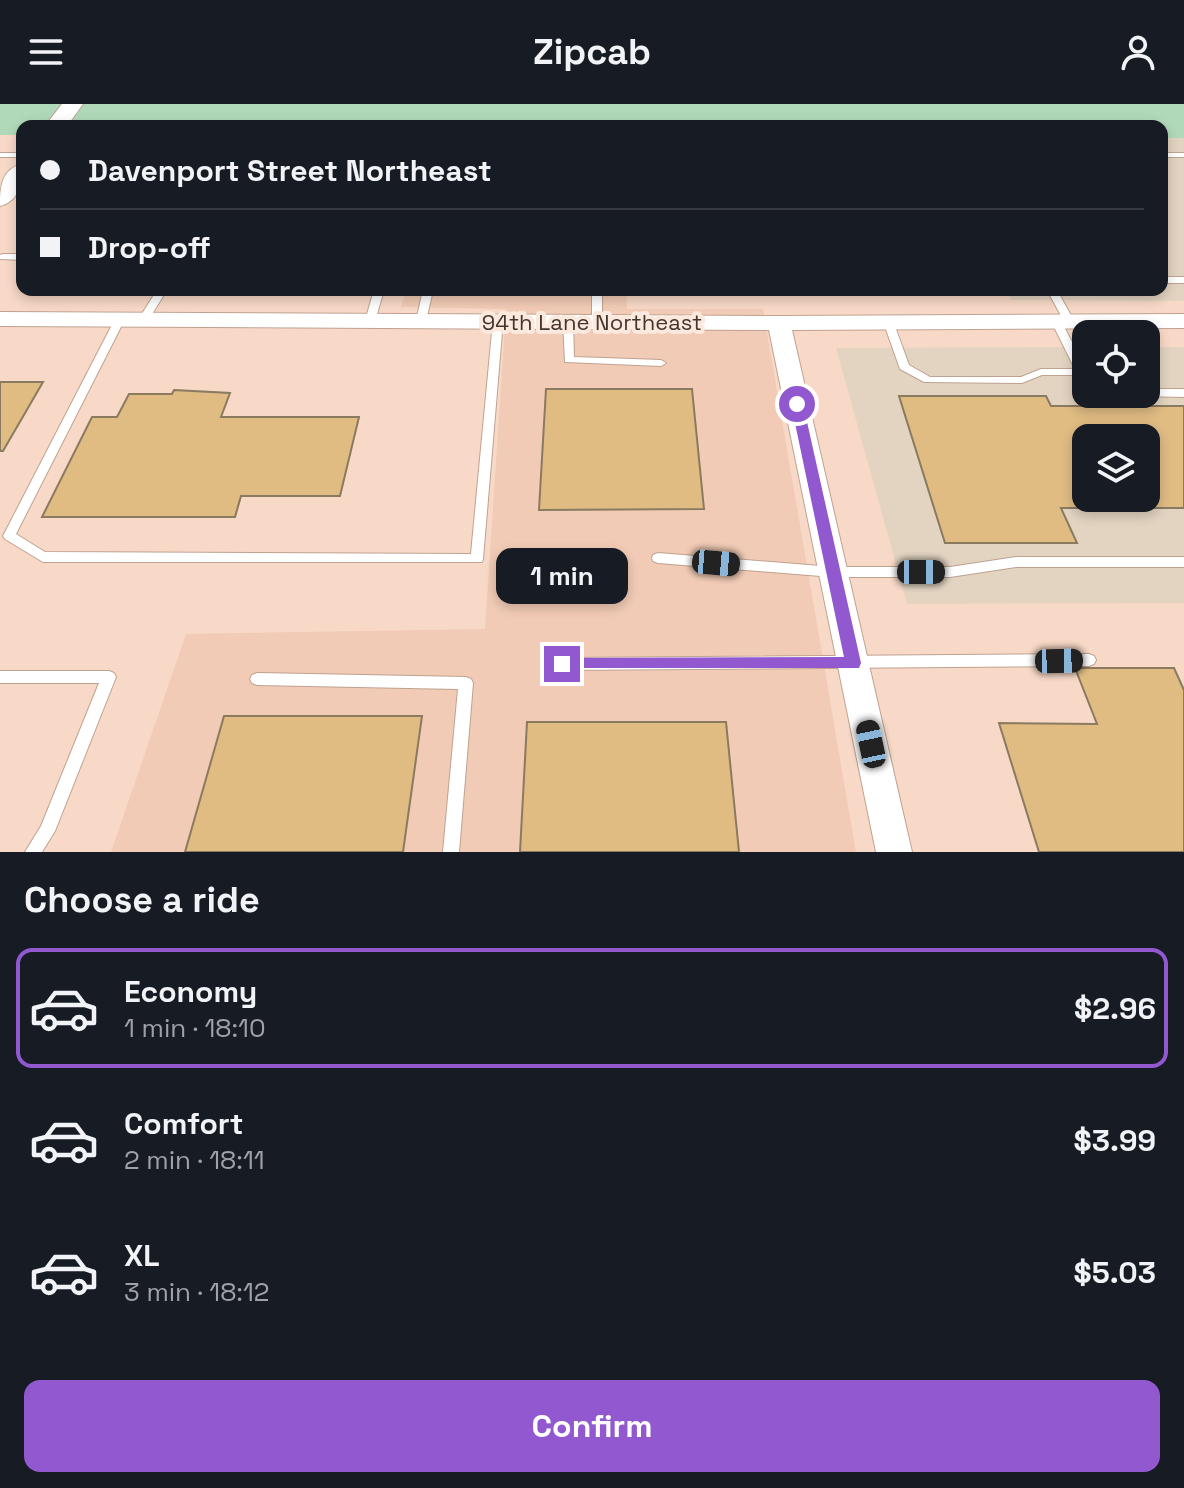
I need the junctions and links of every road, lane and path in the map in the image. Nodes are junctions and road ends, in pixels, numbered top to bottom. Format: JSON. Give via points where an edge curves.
{"nodes":[{"id":1,"x":73,"y":104,"type":"edge"},
{"id":2,"x":61,"y":120,"type":"edge"},
{"id":3,"x":16,"y":178,"type":"edge"},
{"id":4,"x":0,"y":198,"type":"edge"},
{"id":5,"x":3,"y":257,"type":"dead end"},
{"id":6,"x":16,"y":257,"type":"edge"},
{"id":7,"x":158,"y":296,"type":"edge"},
{"id":8,"x":377,"y":296,"type":"edge"},
{"id":9,"x":427,"y":296,"type":"edge"},
{"id":10,"x":597,"y":296,"type":"edge"},
{"id":11,"x":1054,"y":296,"type":"edge"},
{"id":12,"x":0,"y":319,"type":"edge"},
{"id":13,"x":120,"y":319,"type":"junction"},
{"id":14,"x":143,"y":320,"type":"junction"},
{"id":15,"x":370,"y":321,"type":"junction"},
{"id":16,"x":421,"y":321,"type":"junction"},
{"id":17,"x":498,"y":321,"type":"junction"},
{"id":18,"x":568,"y":321,"type":"junction"},
{"id":19,"x":597,"y":321,"type":"junction"},
{"id":20,"x":888,"y":321,"type":"junction"},
{"id":21,"x":1062,"y":321,"type":"junction"},
{"id":22,"x":1184,"y":321,"type":"edge"},
{"id":23,"x":779,"y":323,"type":"junction"},
{"id":24,"x":1072,"y":345,"type":"edge"},
{"id":25,"x":661,"y":363,"type":"dead end"},
{"id":26,"x":1072,"y":373,"type":"edge"},
{"id":27,"x":1160,"y":393,"type":"edge"},
{"id":28,"x":1184,"y":393,"type":"edge"},
{"id":29,"x":658,"y":558,"type":"dead end"},
{"id":30,"x":1184,"y":562,"type":"edge"},
{"id":31,"x":833,"y":572,"type":"junction"},
{"id":32,"x":1089,"y":660,"type":"dead end"},
{"id":33,"x":853,"y":663,"type":"junction"},
{"id":34,"x":562,"y":664,"type":"dead end"},
{"id":35,"x":0,"y":677,"type":"edge"},
{"id":36,"x":257,"y":679,"type":"dead end"},
{"id":37,"x":33,"y":852,"type":"edge"},
{"id":38,"x":451,"y":852,"type":"edge"},
{"id":39,"x":894,"y":852,"type":"edge"}],
"edges":[{"from":1,"to":2,"type":"street"},
{"from":3,"to":4,"type":"street"},
{"from":5,"to":6,"type":"lane"},
{"from":7,"to":14,"type":"lane"},
{"from":8,"to":15,"type":"lane"},
{"from":9,"to":16,"type":"lane"},
{"from":10,"to":19,"type":"lane"},
{"from":11,"to":21,"type":"lane"},
{"from":12,"to":13,"type":"street","name":"94th Lane Northeast"},
{"from":13,"to":14,"type":"street","name":"94th Lane Northeast"},
{"from":13,"to":17,"type":"lane","via":[[9,536],[43,557],[477,559]]},
{"from":14,"to":15,"type":"street","name":"94th Lane Northeast"},
{"from":15,"to":16,"type":"street","name":"94th Lane Northeast"},
{"from":16,"to":17,"type":"street","name":"94th Lane Northeast"},
{"from":17,"to":18,"type":"street","name":"94th Lane Northeast"},
{"from":18,"to":19,"type":"street","name":"94th Lane Northeast"},
{"from":18,"to":25,"type":"lane","via":[[569,360]]},
{"from":19,"to":23,"type":"street","name":"94th Lane Northeast"},
{"from":20,"to":21,"type":"street","name":"94th Lane Northeast"},
{"from":20,"to":23,"type":"street","name":"94th Lane Northeast"},
{"from":20,"to":26,"type":"lane","via":[[904,367],[928,380],[1022,380],[1041,372]]},
{"from":21,"to":22,"type":"street","name":"94th Lane Northeast"},
{"from":21,"to":24,"type":"lane"},
{"from":23,"to":31,"type":"street"},
{"from":27,"to":28,"type":"lane"},
{"from":29,"to":31,"type":"lane"},
{"from":30,"to":31,"type":"lane","via":[[1016,562],[950,572]]},
{"from":31,"to":33,"type":"street"},
{"from":32,"to":33,"type":"lane"},
{"from":33,"to":34,"type":"lane"},
{"from":33,"to":39,"type":"street"},
{"from":35,"to":37,"type":"lane","via":[[109,677],[47,831]]},
{"from":36,"to":38,"type":"lane","via":[[466,683]]}]}
